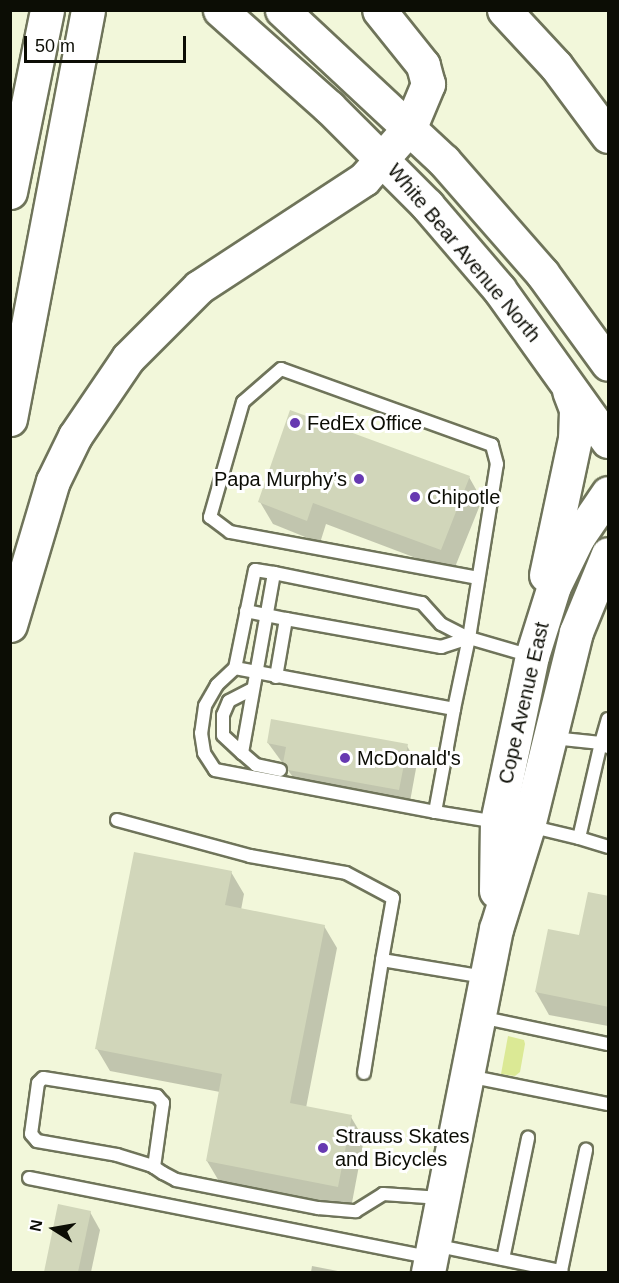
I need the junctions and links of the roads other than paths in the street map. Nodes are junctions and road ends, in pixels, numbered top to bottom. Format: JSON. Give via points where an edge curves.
{"nodes":[{"id":1,"x":46,"y":10,"type":"edge"},
{"id":2,"x":88,"y":10,"type":"edge"},
{"id":3,"x":219,"y":10,"type":"edge"},
{"id":4,"x":282,"y":10,"type":"edge"},
{"id":5,"x":379,"y":10,"type":"edge"},
{"id":6,"x":504,"y":10,"type":"edge"},
{"id":7,"x":410,"y":127,"type":"junction"},
{"id":8,"x":606,"y":138,"type":"edge"},
{"id":9,"x":384,"y":159,"type":"junction"},
{"id":10,"x":10,"y":192,"type":"edge"},
{"id":11,"x":606,"y":359,"type":"edge"},
{"id":12,"x":564,"y":375,"type":"junction"},
{"id":13,"x":10,"y":419,"type":"edge"},
{"id":14,"x":609,"y":441,"type":"edge"},
{"id":15,"x":609,"y":493,"type":"edge"},
{"id":16,"x":609,"y":554,"type":"edge"},
{"id":17,"x":274,"y":573,"type":"junction"},
{"id":18,"x":478,"y":578,"type":"junction"},
{"id":19,"x":609,"y":600,"type":"edge"},
{"id":20,"x":246,"y":611,"type":"junction"},
{"id":21,"x":266,"y":615,"type":"junction"},
{"id":22,"x":286,"y":619,"type":"junction"},
{"id":23,"x":10,"y":625,"type":"edge"},
{"id":24,"x":469,"y":638,"type":"junction"},
{"id":25,"x":532,"y":656,"type":"junction"},
{"id":26,"x":235,"y":668,"type":"junction"},
{"id":27,"x":255,"y":672,"type":"junction"},
{"id":28,"x":276,"y":677,"type":"junction"},
{"id":29,"x":251,"y":690,"type":"junction"},
{"id":30,"x":454,"y":709,"type":"junction"},
{"id":31,"x":609,"y":719,"type":"edge"},
{"id":32,"x":548,"y":738,"type":"junction"},
{"id":33,"x":605,"y":745,"type":"edge"},
{"id":34,"x":242,"y":753,"type":"junction"},
{"id":35,"x":280,"y":770,"type":"dead end"},
{"id":36,"x":435,"y":812,"type":"junction"},
{"id":37,"x":117,"y":820,"type":"dead end"},
{"id":38,"x":512,"y":824,"type":"junction"},
{"id":39,"x":579,"y":838,"type":"junction"},
{"id":40,"x":609,"y":847,"type":"edge"},
{"id":41,"x":382,"y":960,"type":"junction"},
{"id":42,"x":487,"y":977,"type":"junction"},
{"id":43,"x":478,"y":1017,"type":"junction"},
{"id":44,"x":609,"y":1044,"type":"edge"},
{"id":45,"x":364,"y":1074,"type":"dead end"},
{"id":46,"x":467,"y":1076,"type":"junction"},
{"id":47,"x":609,"y":1104,"type":"edge"},
{"id":48,"x":528,"y":1138,"type":"dead end"},
{"id":49,"x":586,"y":1150,"type":"dead end"},
{"id":50,"x":154,"y":1167,"type":"junction"},
{"id":51,"x":29,"y":1178,"type":"dead end"},
{"id":52,"x":442,"y":1198,"type":"junction"},
{"id":53,"x":430,"y":1258,"type":"edge"},
{"id":54,"x":503,"y":1259,"type":"junction"}],
"edges":[{"from":1,"to":10,"type":"main road"},
{"from":2,"to":13,"type":"main road"},
{"from":3,"to":9,"type":"main road","name":"White Bear Avenue North"},
{"from":4,"to":7,"type":"main road"},
{"from":5,"to":7,"type":"main road","via":[[423,65],[428,84]]},
{"from":6,"to":8,"type":"main road","via":[[556,66]]},
{"from":7,"to":9,"type":"main road"},
{"from":7,"to":11,"type":"main road","via":[[504,228]]},
{"from":9,"to":12,"type":"main road","name":"White Bear Avenue North","via":[[491,280]]},
{"from":9,"to":23,"type":"main road","via":[[364,179],[199,287],[128,358],[75,436],[53,481]]},
{"from":12,"to":14,"type":"main road","name":"White Bear Avenue North"},
{"from":12,"to":25,"type":"main road","via":[[576,409],[575,439]]},
{"from":15,"to":25,"type":"main road","name":"Cope Avenue East","via":[[578,537],[554,586]]},
{"from":16,"to":32,"type":"main road","name":"Cope Avenue East","via":[[576,632]]},
{"from":17,"to":20,"type":"lane","via":[[255,570]]},
{"from":17,"to":21,"type":"lane"},
{"from":17,"to":24,"type":"lane","via":[[422,603],[441,624]]},
{"from":18,"to":18,"type":"lane","via":[[497,465],[492,446],[281,369],[243,402],[210,517],[230,532]]},
{"from":18,"to":24,"type":"lane"},
{"from":19,"to":32,"type":"main road","via":[[591,627]]},
{"from":20,"to":21,"type":"lane"},
{"from":20,"to":26,"type":"lane"},
{"from":21,"to":22,"type":"lane"},
{"from":21,"to":27,"type":"lane"},
{"from":22,"to":24,"type":"lane","via":[[441,648]]},
{"from":22,"to":28,"type":"lane"},
{"from":24,"to":25,"type":"lane"},
{"from":24,"to":30,"type":"lane"},
{"from":25,"to":38,"type":"main road","name":"Cope Avenue East"},
{"from":26,"to":27,"type":"lane"},
{"from":26,"to":36,"type":"lane","via":[[217,685],[205,706],[201,733],[204,753],[216,770]]},
{"from":27,"to":28,"type":"lane"},
{"from":27,"to":29,"type":"lane"},
{"from":28,"to":30,"type":"lane"},
{"from":29,"to":34,"type":"lane"},
{"from":29,"to":34,"type":"lane","via":[[229,701],[223,715],[223,735]]},
{"from":30,"to":36,"type":"lane"},
{"from":31,"to":33,"type":"lane"},
{"from":32,"to":33,"type":"lane"},
{"from":32,"to":38,"type":"main road","name":"Cope Avenue East"},
{"from":33,"to":39,"type":"lane"},
{"from":34,"to":35,"type":"lane","via":[[256,765]]},
{"from":36,"to":38,"type":"lane"},
{"from":37,"to":41,"type":"lane","via":[[250,856],[346,873],[393,898]]},
{"from":38,"to":39,"type":"lane"},
{"from":38,"to":42,"type":"main road","name":"Cope Avenue East"},
{"from":39,"to":40,"type":"lane"},
{"from":41,"to":42,"type":"lane"},
{"from":41,"to":45,"type":"lane"},
{"from":42,"to":43,"type":"main road","name":"Cope Avenue East"},
{"from":43,"to":44,"type":"lane"},
{"from":43,"to":46,"type":"main road","name":"Cope Avenue East"},
{"from":46,"to":47,"type":"lane"},
{"from":46,"to":52,"type":"main road","name":"Cope Avenue East"},
{"from":48,"to":54,"type":"lane"},
{"from":49,"to":54,"type":"lane","via":[[561,1271]]},
{"from":50,"to":50,"type":"lane","via":[[117,1155],[37,1141],[32,1134],[32,1113],[38,1083],[43,1078],[157,1096],[163,1103]]},
{"from":50,"to":52,"type":"lane","via":[[176,1180],[340,1211],[356,1211],[383,1194]]},
{"from":51,"to":53,"type":"lane"},
{"from":52,"to":53,"type":"main road","name":"Cope Avenue East"},
{"from":53,"to":54,"type":"lane"}]}
